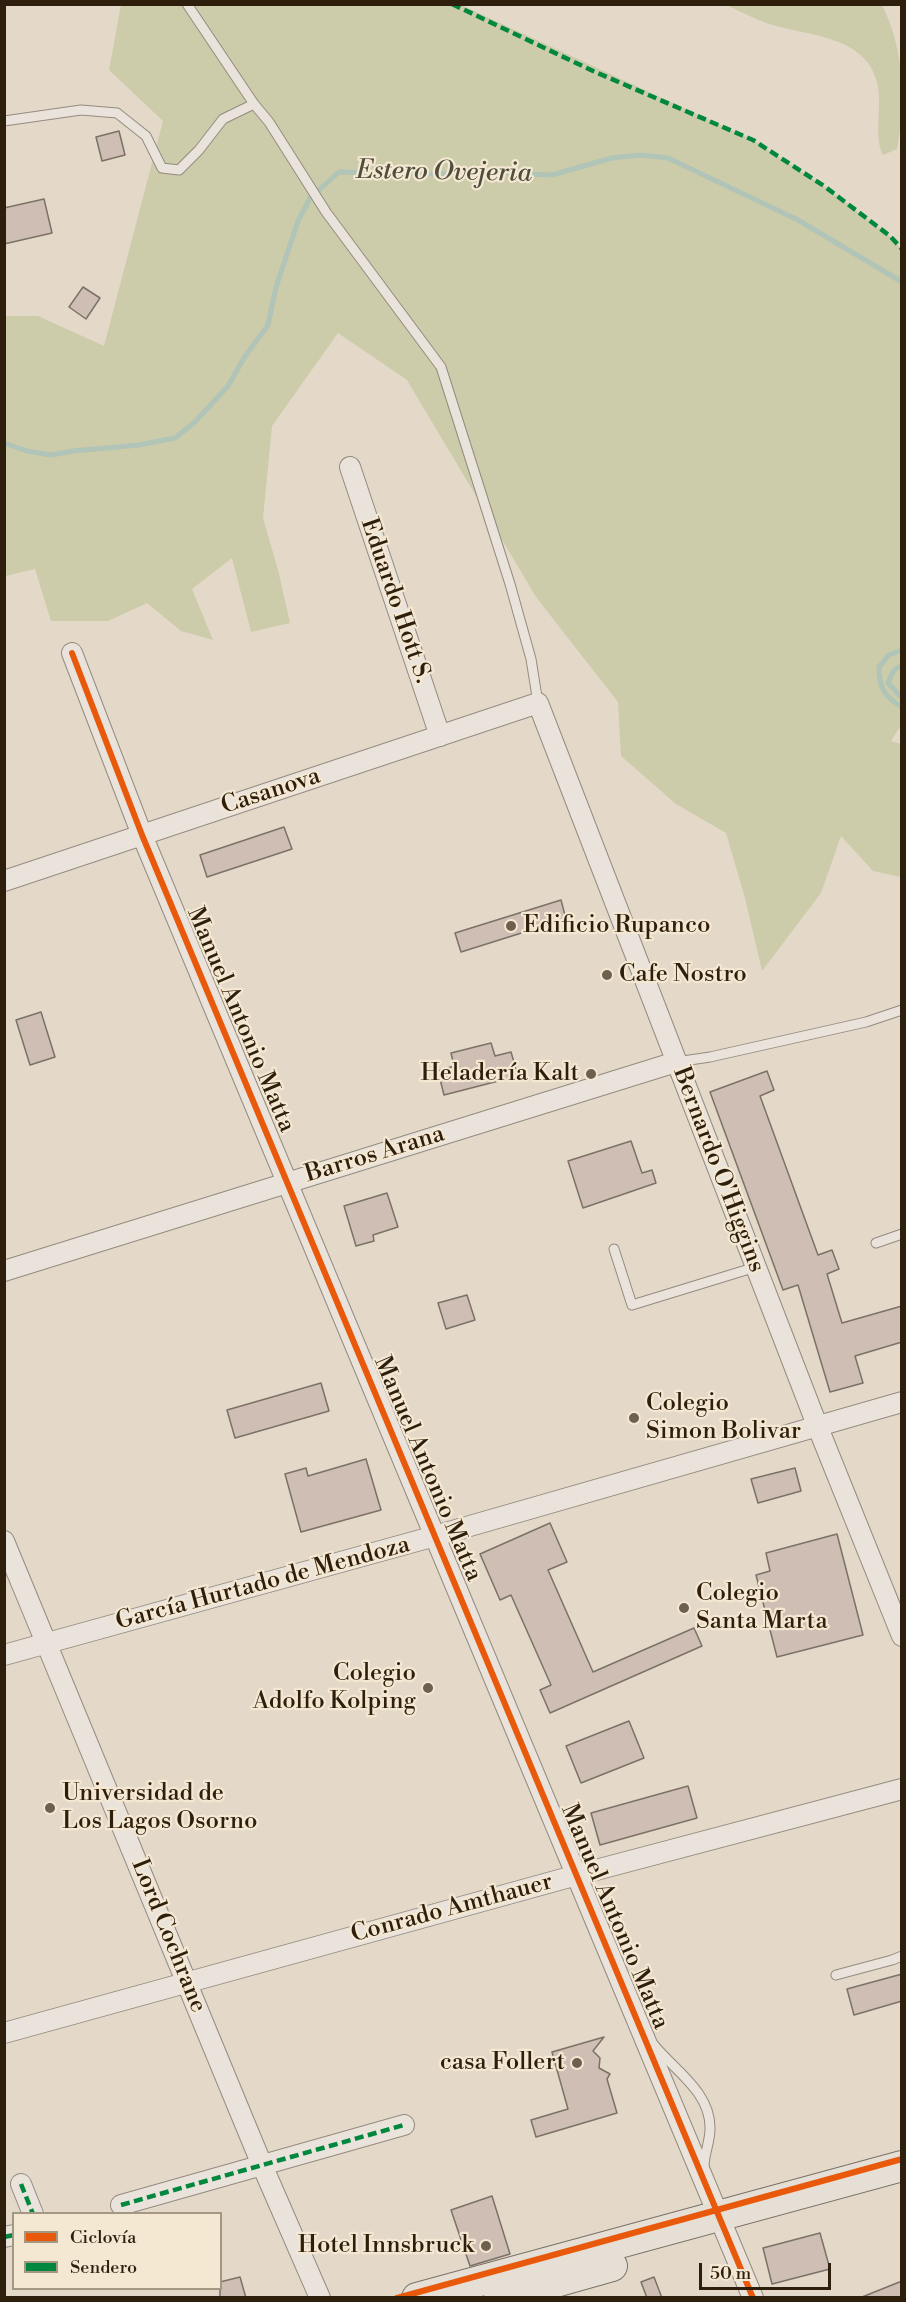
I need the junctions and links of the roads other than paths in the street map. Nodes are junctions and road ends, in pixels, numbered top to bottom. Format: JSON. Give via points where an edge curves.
{"nodes":[{"id":1,"x":187,"y":4,"type":"edge"},
{"id":2,"x":254,"y":104,"type":"junction"},
{"id":3,"x":4,"y":122,"type":"edge"},
{"id":4,"x":350,"y":467,"type":"dead end"},
{"id":5,"x":72,"y":653,"type":"dead end"},
{"id":6,"x":538,"y":703,"type":"junction"},
{"id":7,"x":440,"y":735,"type":"junction"},
{"id":8,"x":142,"y":835,"type":"junction"},
{"id":9,"x":4,"y":881,"type":"edge"},
{"id":10,"x":902,"y":1010,"type":"edge"},
{"id":11,"x":676,"y":1062,"type":"junction"},
{"id":12,"x":288,"y":1182,"type":"junction"},
{"id":13,"x":902,"y":1234,"type":"edge"},
{"id":14,"x":876,"y":1243,"type":"dead end"},
{"id":15,"x":614,"y":1249,"type":"dead end"},
{"id":16,"x":756,"y":1267,"type":"junction"},
{"id":17,"x":4,"y":1271,"type":"edge"},
{"id":18,"x":902,"y":1402,"type":"edge"},
{"id":19,"x":817,"y":1425,"type":"junction"},
{"id":20,"x":435,"y":1536,"type":"junction"},
{"id":21,"x":4,"y":1541,"type":"edge"},
{"id":22,"x":902,"y":1636,"type":"edge"},
{"id":23,"x":47,"y":1643,"type":"junction"},
{"id":24,"x":4,"y":1655,"type":"edge"},
{"id":25,"x":902,"y":1789,"type":"edge"},
{"id":26,"x":577,"y":1875,"type":"junction"},
{"id":27,"x":902,"y":1956,"type":"edge"},
{"id":28,"x":836,"y":1975,"type":"dead end"},
{"id":29,"x":187,"y":1982,"type":"junction"},
{"id":30,"x":638,"y":2024,"type":"junction"},
{"id":31,"x":4,"y":2033,"type":"edge"},
{"id":32,"x":404,"y":2125,"type":"dead end"},
{"id":33,"x":262,"y":2165,"type":"junction"},
{"id":34,"x":902,"y":2166,"type":"edge"},
{"id":35,"x":703,"y":2179,"type":"junction"},
{"id":36,"x":21,"y":2184,"type":"dead end"},
{"id":37,"x":902,"y":2187,"type":"edge"},
{"id":38,"x":121,"y":2205,"type":"dead end"},
{"id":39,"x":32,"y":2212,"type":"edge"},
{"id":40,"x":722,"y":2225,"type":"junction"},
{"id":41,"x":320,"y":2298,"type":"edge"},
{"id":42,"x":417,"y":2298,"type":"edge"},
{"id":43,"x":499,"y":2298,"type":"edge"},
{"id":44,"x":753,"y":2298,"type":"edge"}],
"edges":[{"from":1,"to":2,"type":"lane"},
{"from":2,"to":3,"type":"lane","via":[[223,119],[179,170],[162,168],[146,136],[117,113],[81,110]]},
{"from":2,"to":6,"type":"lane","via":[[326,212],[441,367],[510,584],[531,659]]},
{"from":4,"to":7,"type":"street","name":"Eduardo Hott S."},
{"from":5,"to":8,"type":"street","name":"Manuel Antonio Matta"},
{"from":6,"to":7,"type":"street","name":"Casanova"},
{"from":6,"to":11,"type":"street","name":"Bernardo O'Higgins"},
{"from":7,"to":8,"type":"street","name":"Casanova"},
{"from":8,"to":9,"type":"street","name":"Casanova"},
{"from":8,"to":12,"type":"street","name":"Manuel Antonio Matta"},
{"from":10,"to":11,"type":"lane","via":[[866,1022]]},
{"from":11,"to":12,"type":"street","name":"Barros Arana"},
{"from":11,"to":16,"type":"street","name":"Bernardo O'Higgins"},
{"from":12,"to":17,"type":"street","name":"Barros Arana"},
{"from":12,"to":20,"type":"street","name":"Manuel Antonio Matta"},
{"from":13,"to":14,"type":"lane"},
{"from":15,"to":16,"type":"lane","via":[[632,1305]]},
{"from":16,"to":19,"type":"street","name":"Bernardo O'Higgins"},
{"from":18,"to":19,"type":"street","name":"García Hurtado de Mendoza"},
{"from":19,"to":20,"type":"street","name":"García Hurtado de Mendoza"},
{"from":19,"to":22,"type":"street","name":"Bernardo O'Higgins"},
{"from":20,"to":23,"type":"street","name":"García Hurtado de Mendoza"},
{"from":20,"to":26,"type":"street","name":"Manuel Antonio Matta"},
{"from":21,"to":23,"type":"street","name":"Lord Cochrane"},
{"from":23,"to":24,"type":"street","name":"García Hurtado de Mendoza"},
{"from":23,"to":29,"type":"street","name":"Lord Cochrane"},
{"from":25,"to":26,"type":"street","name":"Conrado Amthauer"},
{"from":26,"to":29,"type":"street","name":"Conrado Amthauer"},
{"from":26,"to":30,"type":"street","name":"Manuel Antonio Matta"},
{"from":27,"to":28,"type":"lane"},
{"from":29,"to":31,"type":"street","name":"Conrado Amthauer"},
{"from":29,"to":33,"type":"street","name":"Lord Cochrane"},
{"from":30,"to":35,"type":"street","name":"Manuel Antonio Matta"},
{"from":30,"to":35,"type":"lane","via":[[694,2087],[706,2110],[710,2129]]},
{"from":32,"to":33,"type":"street"},
{"from":33,"to":38,"type":"street"},
{"from":33,"to":41,"type":"street","name":"Lord Cochrane"},
{"from":34,"to":40,"type":"main road"},
{"from":35,"to":40,"type":"street","name":"Manuel Antonio Matta"},
{"from":36,"to":39,"type":"street"},
{"from":37,"to":40,"type":"main road"},
{"from":40,"to":42,"type":"main road"},
{"from":40,"to":43,"type":"main road"},
{"from":40,"to":44,"type":"street","name":"Manuel Antonio Matta"}]}
